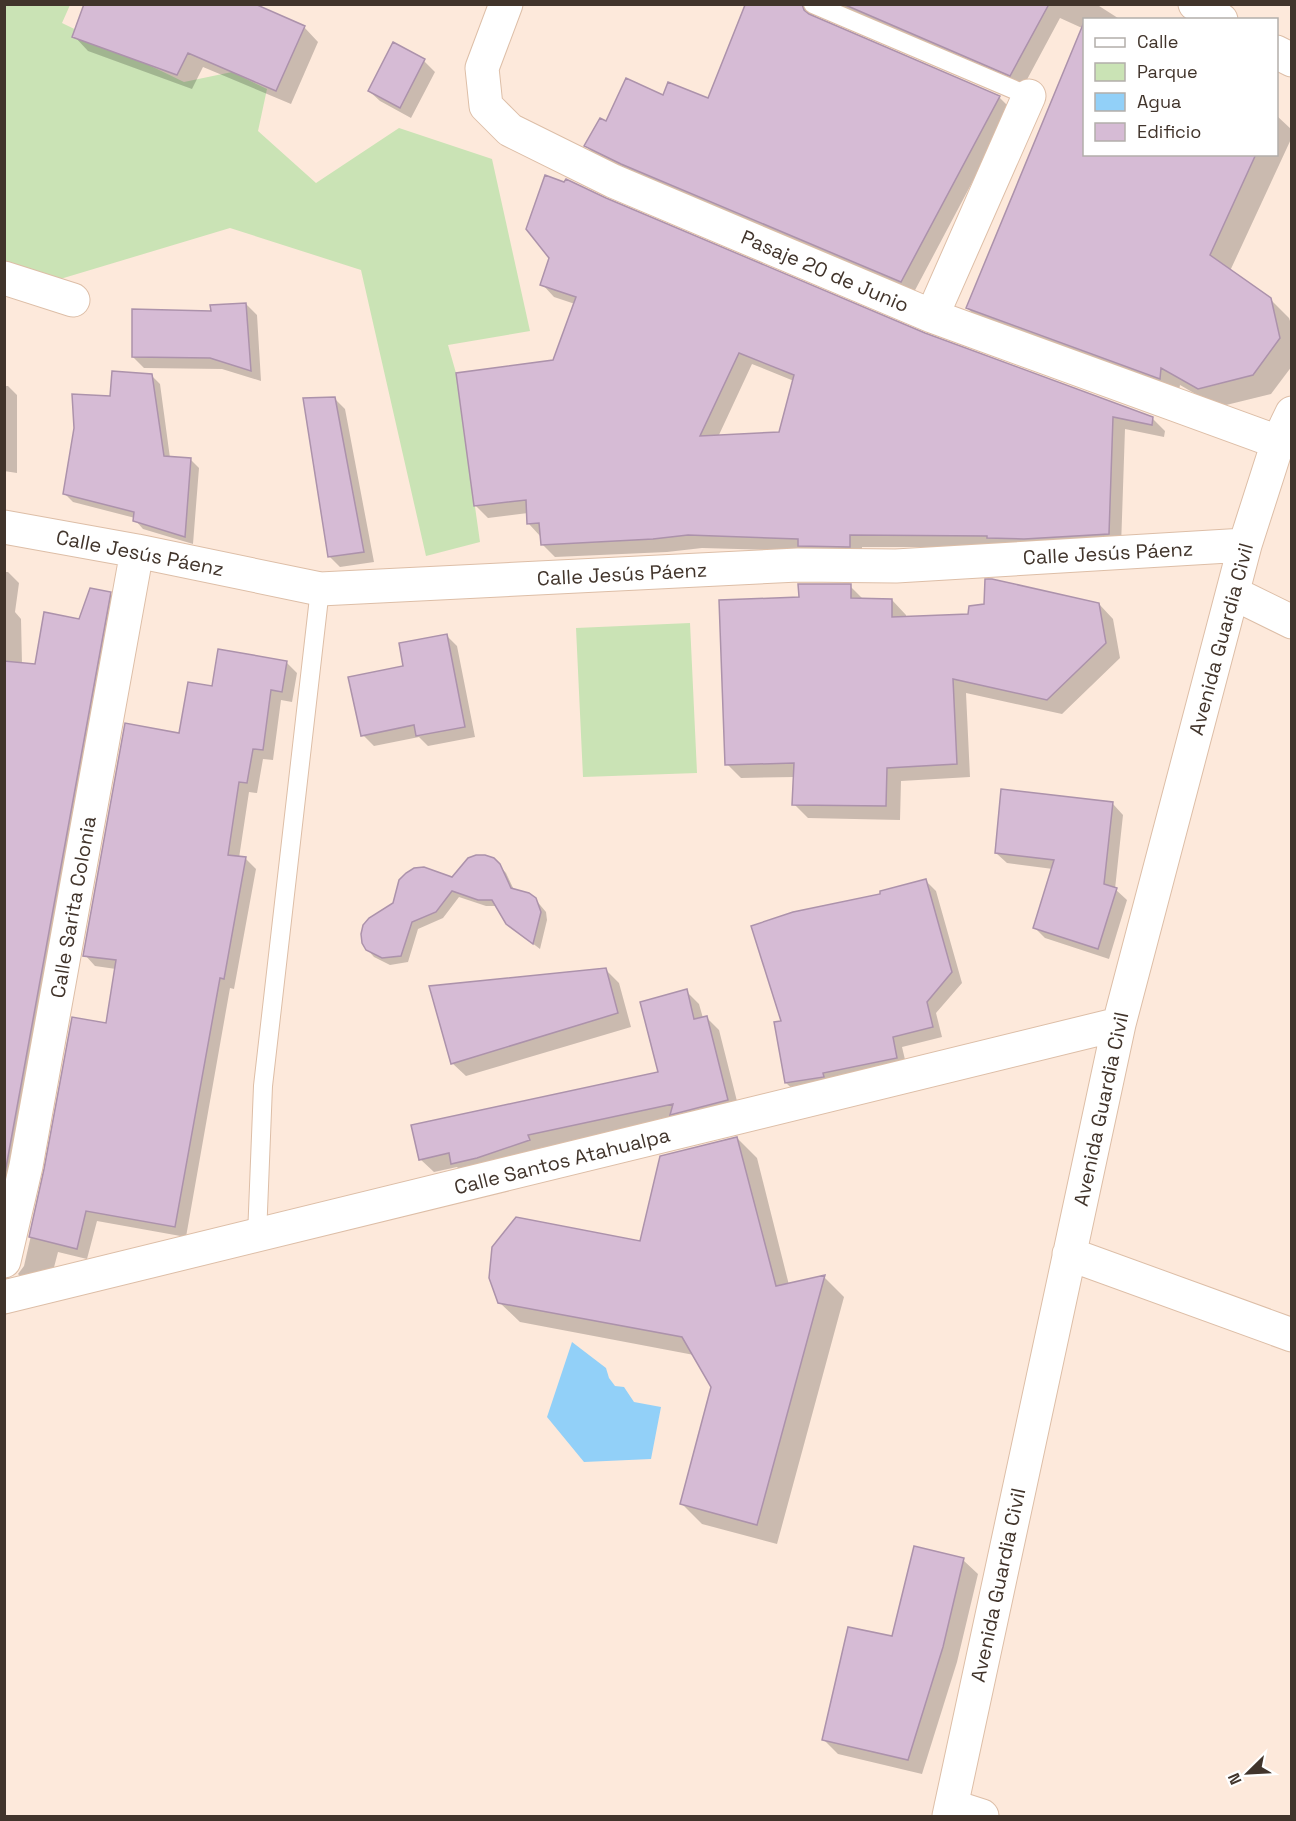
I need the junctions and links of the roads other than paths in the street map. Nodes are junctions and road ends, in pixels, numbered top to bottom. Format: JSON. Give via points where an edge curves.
{"nodes":[{"id":1,"x":506,"y":4,"type":"edge"},
{"id":2,"x":813,"y":4,"type":"edge"},
{"id":3,"x":1195,"y":4,"type":"edge"},
{"id":4,"x":1218,"y":18,"type":"edge"},
{"id":5,"x":1278,"y":53,"type":"edge"},
{"id":6,"x":1292,"y":60,"type":"edge"},
{"id":7,"x":1029,"y":96,"type":"joint"},
{"id":8,"x":4,"y":278,"type":"edge"},
{"id":9,"x":73,"y":300,"type":"dead end"},
{"id":10,"x":932,"y":316,"type":"junction"},
{"id":11,"x":1292,"y":412,"type":"edge"},
{"id":12,"x":1278,"y":442,"type":"junction"},
{"id":13,"x":4,"y":527,"type":"edge"},
{"id":14,"x":1245,"y":545,"type":"junction"},
{"id":15,"x":136,"y":551,"type":"junction"},
{"id":16,"x":320,"y":589,"type":"junction"},
{"id":17,"x":1233,"y":594,"type":"junction"},
{"id":18,"x":1292,"y":622,"type":"edge"},
{"id":19,"x":1119,"y":1024,"type":"junction"},
{"id":20,"x":257,"y":1236,"type":"junction"},
{"id":21,"x":1069,"y":1254,"type":"junction"},
{"id":22,"x":4,"y":1261,"type":"edge"},
{"id":23,"x":4,"y":1297,"type":"edge"},
{"id":24,"x":1292,"y":1335,"type":"edge"},
{"id":25,"x":950,"y":1811,"type":"edge"},
{"id":26,"x":982,"y":1816,"type":"edge"}],
"edges":[{"from":1,"to":10,"type":"street","name":"Pasaje 20 de Junio","via":[[482,68],[486,106],[510,130],[612,182]]},
{"from":2,"to":7,"type":"lane"},
{"from":3,"to":4,"type":"street"},
{"from":5,"to":6,"type":"street"},
{"from":7,"to":10,"type":"street"},
{"from":8,"to":9,"type":"street"},
{"from":10,"to":12,"type":"street","name":"Pasaje 20 de Junio"},
{"from":11,"to":12,"type":"street","name":"Avenida Guardia Civil"},
{"from":12,"to":14,"type":"street","name":"Avenida Guardia Civil"},
{"from":13,"to":15,"type":"street","name":"Calle Jesús Páenz"},
{"from":14,"to":16,"type":"street","name":"Calle Jesús Páenz","via":[[896,566],[798,566]]},
{"from":14,"to":17,"type":"street","name":"Avenida Guardia Civil"},
{"from":15,"to":16,"type":"street","name":"Calle Jesús Páenz"},
{"from":15,"to":22,"type":"street","name":"Calle Sarita Colonia","via":[[26,1166]]},
{"from":16,"to":20,"type":"lane","via":[[263,1086]]},
{"from":17,"to":18,"type":"street"},
{"from":17,"to":19,"type":"street","name":"Avenida Guardia Civil"},
{"from":19,"to":20,"type":"street","name":"Calle Santos Atahualpa"},
{"from":19,"to":21,"type":"street","name":"Avenida Guardia Civil"},
{"from":20,"to":23,"type":"street","name":"Calle Santos Atahualpa"},
{"from":21,"to":24,"type":"street"},
{"from":21,"to":25,"type":"street","name":"Avenida Guardia Civil"},
{"from":25,"to":26,"type":"street"}]}
